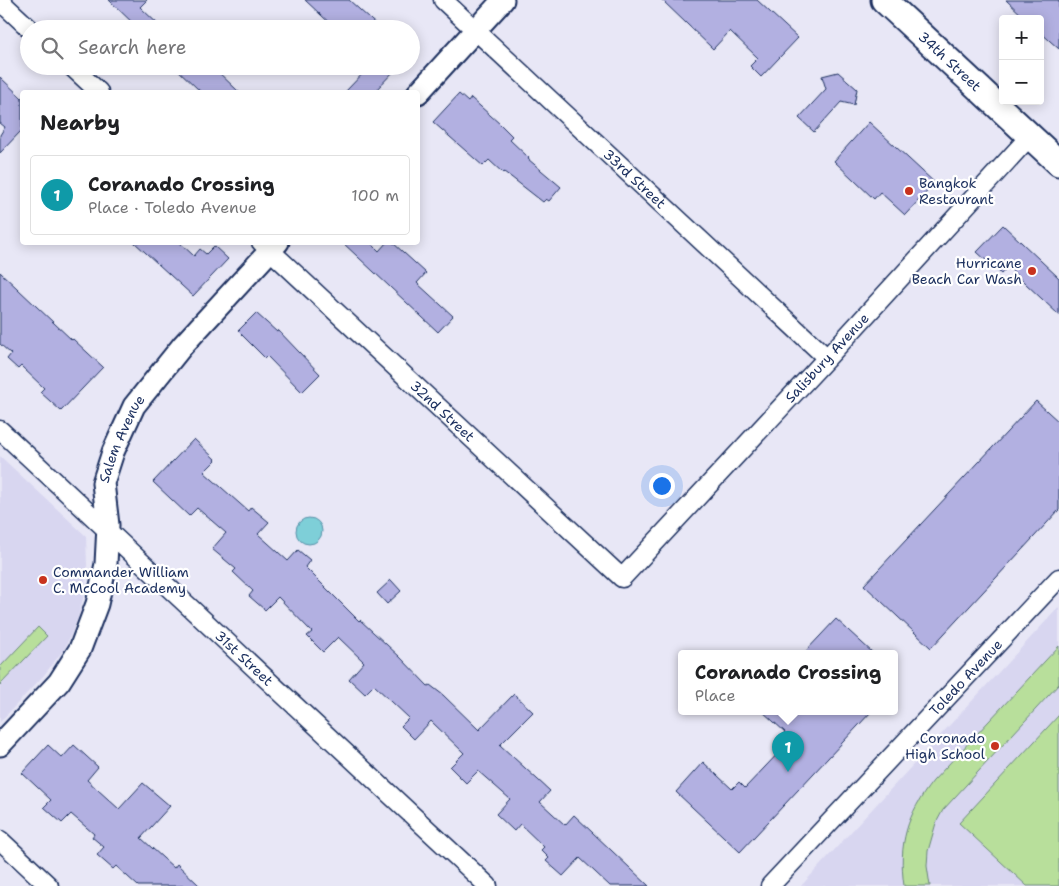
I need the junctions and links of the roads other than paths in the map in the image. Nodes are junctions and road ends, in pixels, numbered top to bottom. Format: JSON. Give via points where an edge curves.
{"nodes":[{"id":1,"x":443,"y":0,"type":"edge"},
{"id":2,"x":503,"y":0,"type":"edge"},
{"id":3,"x":884,"y":0,"type":"edge"},
{"id":4,"x":0,"y":1,"type":"edge"},
{"id":5,"x":20,"y":20,"type":"edge"},
{"id":6,"x":475,"y":30,"type":"junction"},
{"id":7,"x":81,"y":75,"type":"edge"},
{"id":8,"x":97,"y":90,"type":"edge"},
{"id":9,"x":420,"y":91,"type":"edge"},
{"id":10,"x":1030,"y":136,"type":"junction"},
{"id":11,"x":1059,"y":163,"type":"edge"},
{"id":12,"x":270,"y":245,"type":"edge"},
{"id":13,"x":827,"y":358,"type":"junction"},
{"id":14,"x":0,"y":430,"type":"edge"},
{"id":15,"x":108,"y":532,"type":"junction"},
{"id":16,"x":622,"y":578,"type":"joint"},
{"id":17,"x":1059,"y":578,"type":"edge"},
{"id":18,"x":0,"y":745,"type":"edge"},
{"id":19,"x":0,"y":840,"type":"edge"},
{"id":20,"x":49,"y":886,"type":"edge"},
{"id":21,"x":488,"y":886,"type":"edge"},
{"id":22,"x":770,"y":886,"type":"edge"}],
"edges":[{"from":1,"to":6,"type":"street","name":"33rd Street"},
{"from":2,"to":6,"type":"street"},
{"from":3,"to":10,"type":"main road","name":"34th Street"},
{"from":4,"to":5,"type":"street"},
{"from":6,"to":9,"type":"street"},
{"from":6,"to":13,"type":"street","name":"33rd Street"},
{"from":7,"to":8,"type":"street"},
{"from":10,"to":11,"type":"main road","name":"34th Street"},
{"from":10,"to":13,"type":"street","name":"Salisbury Avenue"},
{"from":12,"to":15,"type":"street","name":"Salem Avenue","via":[[134,406],[103,483]]},
{"from":12,"to":16,"type":"street","name":"32nd Street"},
{"from":13,"to":16,"type":"street","name":"Salisbury Avenue"},
{"from":14,"to":15,"type":"street","name":"31st Street"},
{"from":15,"to":18,"type":"street","name":"Salem Avenue","via":[[106,564],[80,649],[59,682]]},
{"from":15,"to":21,"type":"street","name":"31st Street"},
{"from":17,"to":22,"type":"street","name":"Toledo Avenue"},
{"from":19,"to":20,"type":"street"}]}
